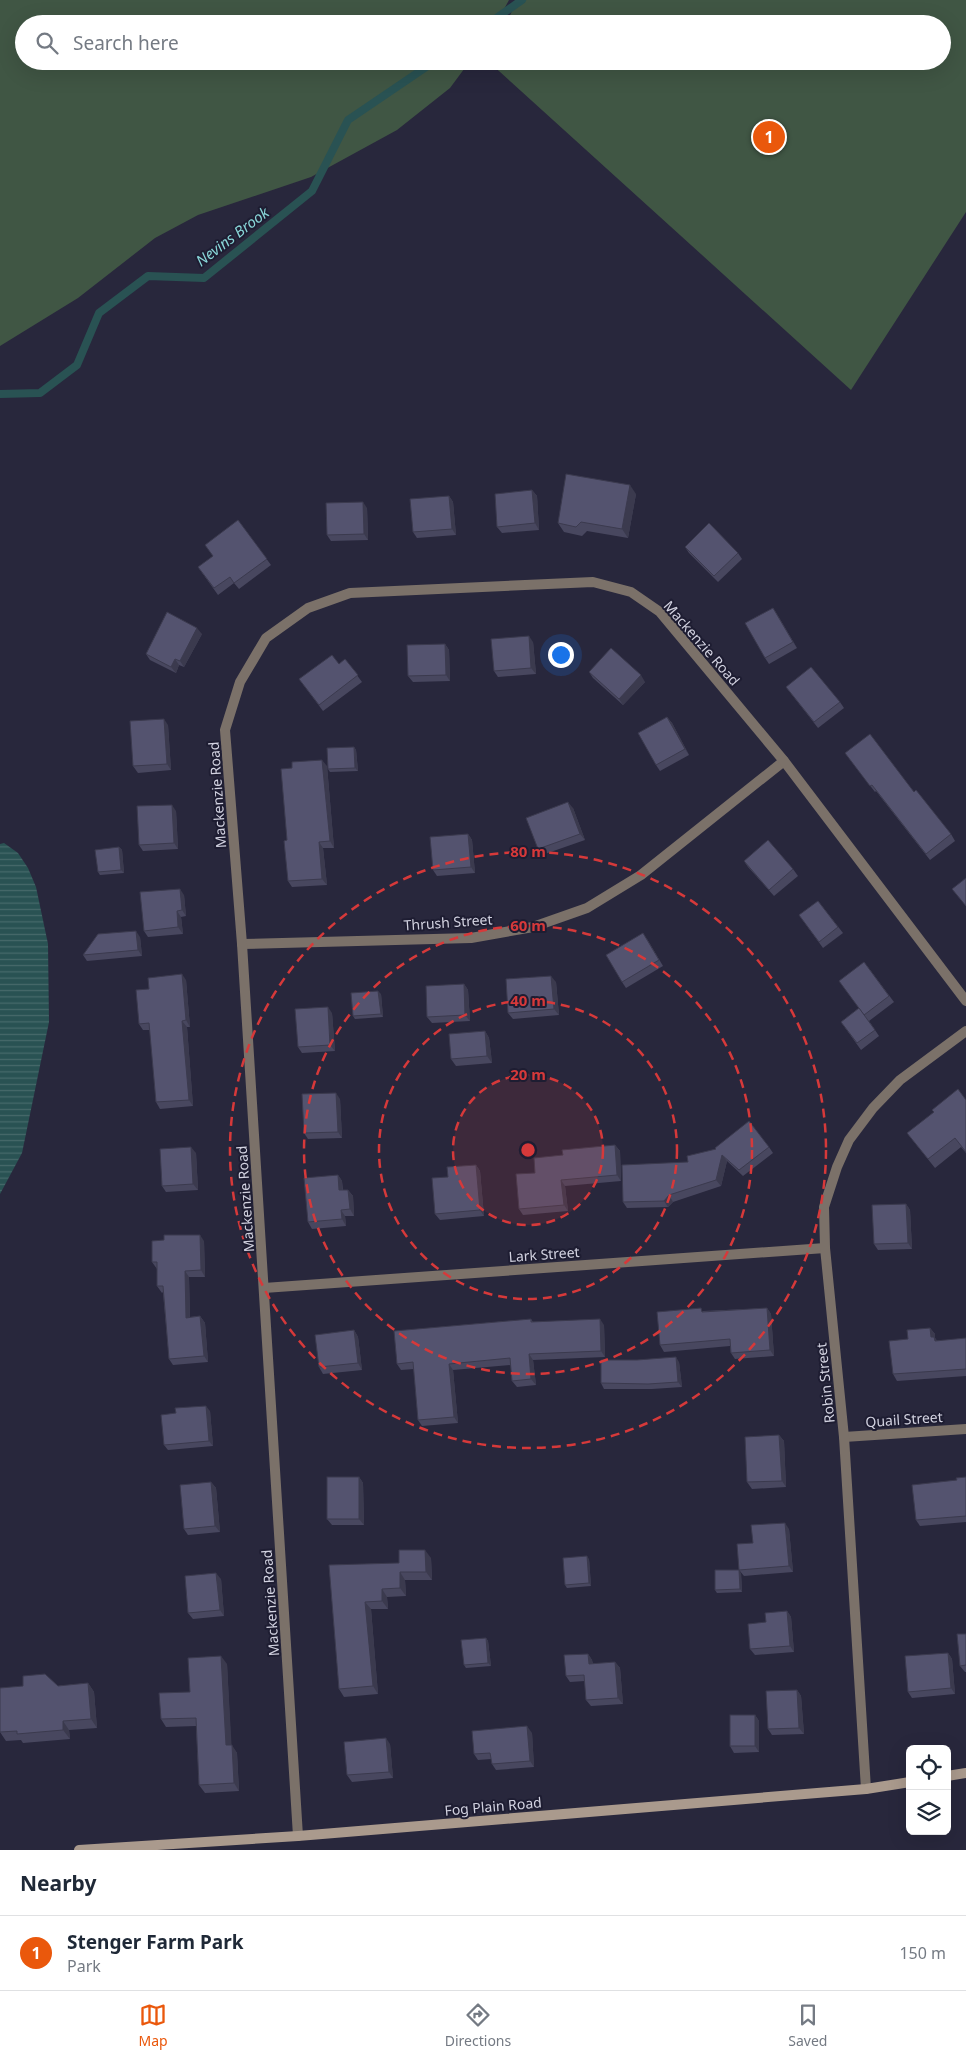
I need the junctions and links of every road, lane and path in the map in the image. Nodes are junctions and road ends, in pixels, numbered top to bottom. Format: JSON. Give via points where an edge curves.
{"nodes":[{"id":1,"x":784,"y":761,"type":"junction"},
{"id":2,"x":242,"y":944,"type":"junction"},
{"id":3,"x":966,"y":1001,"type":"edge"},
{"id":4,"x":966,"y":1031,"type":"edge"},
{"id":5,"x":825,"y":1248,"type":"junction"},
{"id":6,"x":264,"y":1288,"type":"junction"},
{"id":7,"x":966,"y":1429,"type":"edge"},
{"id":8,"x":844,"y":1437,"type":"junction"},
{"id":9,"x":966,"y":1773,"type":"edge"},
{"id":10,"x":951,"y":1775,"type":"edge"},
{"id":11,"x":906,"y":1783,"type":"edge"},
{"id":12,"x":866,"y":1789,"type":"junction"},
{"id":13,"x":298,"y":1836,"type":"junction"},
{"id":14,"x":79,"y":1850,"type":"edge"}],
"edges":[{"from":1,"to":2,"type":"street","name":"Thrush Street","via":[[641,875],[587,908],[533,927],[471,938]]},
{"from":1,"to":2,"type":"street","name":"Mackenzie Road","via":[[660,612],[631,592],[593,582],[350,593],[308,608],[266,638],[240,682],[226,730]]},
{"from":1,"to":3,"type":"street","name":"Mackenzie Road"},
{"from":2,"to":6,"type":"street","name":"Mackenzie Road"},
{"from":4,"to":5,"type":"street","name":"Robin Street","via":[[900,1080],[849,1140],[824,1207]]},
{"from":5,"to":6,"type":"street","name":"Lark Street"},
{"from":5,"to":8,"type":"street","name":"Robin Street"},
{"from":6,"to":13,"type":"street","name":"Mackenzie Road"},
{"from":7,"to":8,"type":"street","name":"Quail Street"},
{"from":8,"to":12,"type":"street","name":"Robin Street"},
{"from":9,"to":10,"type":"street"},
{"from":11,"to":12,"type":"street","name":"Fog Plain Road"},
{"from":12,"to":13,"type":"street","name":"Fog Plain Road"},
{"from":13,"to":14,"type":"street","name":"Fog Plain Road"}]}
